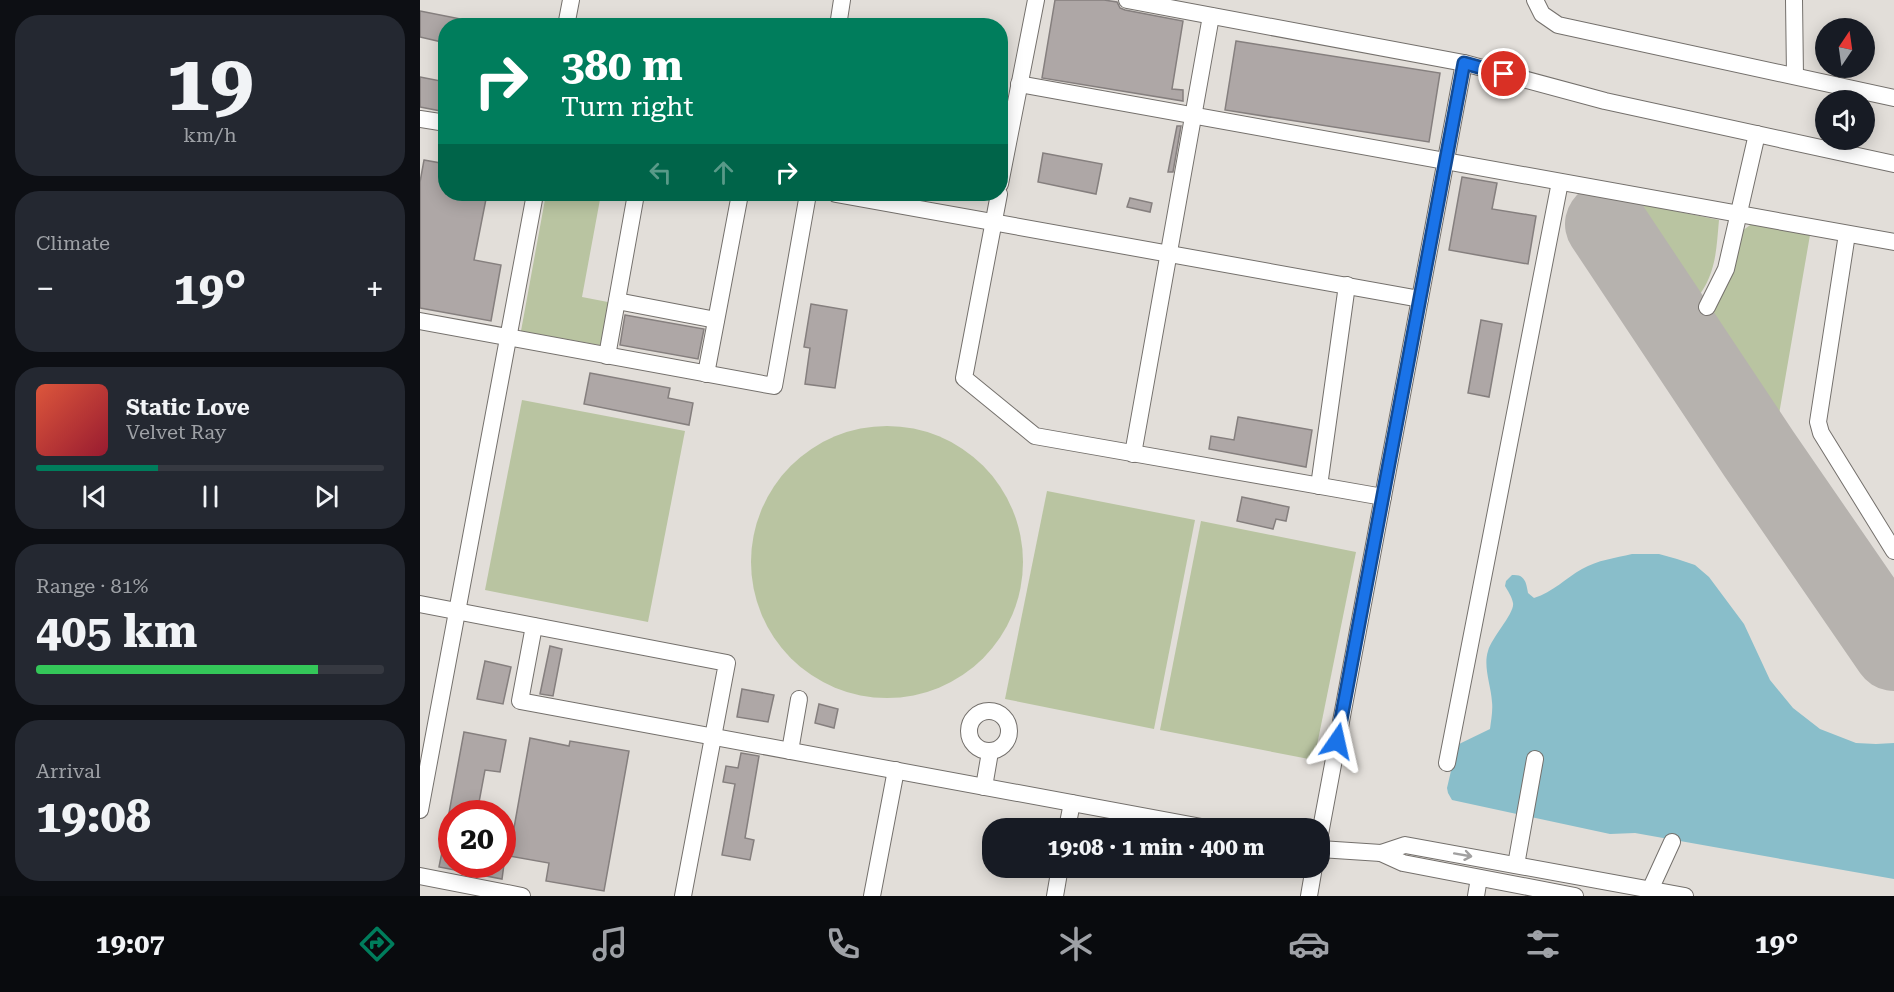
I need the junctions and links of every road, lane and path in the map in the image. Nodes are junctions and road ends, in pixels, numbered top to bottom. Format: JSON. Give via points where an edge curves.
{"nodes":[{"id":1,"x":571,"y":0,"type":"edge"},
{"id":2,"x":842,"y":0,"type":"edge"},
{"id":3,"x":1036,"y":0,"type":"edge"},
{"id":4,"x":1127,"y":0,"type":"edge"},
{"id":5,"x":1535,"y":0,"type":"edge"},
{"id":6,"x":1794,"y":0,"type":"edge"},
{"id":7,"x":1211,"y":16,"type":"junction"},
{"id":8,"x":568,"y":18,"type":"edge"},
{"id":9,"x":839,"y":18,"type":"edge"},
{"id":10,"x":1464,"y":63,"type":"junction"},
{"id":11,"x":1795,"y":76,"type":"junction"},
{"id":12,"x":1019,"y":84,"type":"junction"},
{"id":13,"x":1894,"y":98,"type":"edge"},
{"id":14,"x":1193,"y":115,"type":"junction"},
{"id":15,"x":420,"y":119,"type":"edge"},
{"id":16,"x":438,"y":122,"type":"edge"},
{"id":17,"x":1757,"y":134,"type":"junction"},
{"id":18,"x":1008,"y":142,"type":"edge"},
{"id":19,"x":1446,"y":161,"type":"junction"},
{"id":20,"x":1894,"y":164,"type":"edge"},
{"id":21,"x":1560,"y":182,"type":"junction"},
{"id":22,"x":534,"y":201,"type":"edge"},
{"id":23,"x":635,"y":201,"type":"edge"},
{"id":24,"x":739,"y":201,"type":"edge"},
{"id":25,"x":807,"y":201,"type":"edge"},
{"id":26,"x":875,"y":201,"type":"edge"},
{"id":27,"x":998,"y":201,"type":"edge"},
{"id":28,"x":1738,"y":214,"type":"junction"},
{"id":29,"x":993,"y":222,"type":"junction"},
{"id":30,"x":1847,"y":234,"type":"junction"},
{"id":31,"x":1894,"y":242,"type":"edge"},
{"id":32,"x":1169,"y":253,"type":"junction"},
{"id":33,"x":1347,"y":285,"type":"junction"},
{"id":34,"x":1420,"y":298,"type":"junction"},
{"id":35,"x":617,"y":301,"type":"junction"},
{"id":36,"x":1707,"y":307,"type":"dead end"},
{"id":37,"x":716,"y":320,"type":"junction"},
{"id":38,"x":420,"y":321,"type":"edge"},
{"id":39,"x":508,"y":338,"type":"junction"},
{"id":40,"x":607,"y":356,"type":"junction"},
{"id":41,"x":706,"y":374,"type":"junction"},
{"id":42,"x":1133,"y":454,"type":"junction"},
{"id":43,"x":1319,"y":486,"type":"junction"},
{"id":44,"x":1383,"y":497,"type":"junction"},
{"id":45,"x":1894,"y":551,"type":"edge"},
{"id":46,"x":420,"y":604,"type":"edge"},
{"id":47,"x":457,"y":611,"type":"junction"},
{"id":48,"x":534,"y":626,"type":"junction"},
{"id":49,"x":800,"y":699,"type":"dead end"},
{"id":50,"x":713,"y":737,"type":"junction"},
{"id":51,"x":790,"y":751,"type":"junction"},
{"id":52,"x":990,"y":752,"type":"dead end"},
{"id":53,"x":1535,"y":759,"type":"dead end"},
{"id":54,"x":1448,"y":763,"type":"dead end"},
{"id":55,"x":896,"y":770,"type":"junction"},
{"id":56,"x":984,"y":787,"type":"junction"},
{"id":57,"x":1072,"y":803,"type":"junction"},
{"id":58,"x":420,"y":810,"type":"edge"},
{"id":59,"x":1069,"y":818,"type":"edge"},
{"id":60,"x":1153,"y":818,"type":"edge"},
{"id":61,"x":1323,"y":818,"type":"edge"},
{"id":62,"x":1672,"y":842,"type":"dead end"},
{"id":63,"x":1330,"y":850,"type":"edge"},
{"id":64,"x":1381,"y":853,"type":"junction"},
{"id":65,"x":1516,"y":865,"type":"junction"},
{"id":66,"x":420,"y":876,"type":"edge"},
{"id":67,"x":1058,"y":878,"type":"edge"},
{"id":68,"x":1312,"y":878,"type":"edge"},
{"id":69,"x":1479,"y":878,"type":"junction"},
{"id":70,"x":1650,"y":890,"type":"junction"},
{"id":71,"x":522,"y":896,"type":"edge"},
{"id":72,"x":683,"y":896,"type":"edge"},
{"id":73,"x":872,"y":896,"type":"edge"},
{"id":74,"x":1055,"y":896,"type":"edge"},
{"id":75,"x":1309,"y":896,"type":"edge"},
{"id":76,"x":1476,"y":896,"type":"edge"},
{"id":77,"x":1575,"y":896,"type":"edge"},
{"id":78,"x":1685,"y":896,"type":"edge"}],
"edges":[{"from":1,"to":8,"type":"lane"},
{"from":2,"to":9,"type":"lane"},
{"from":3,"to":12,"type":"lane"},
{"from":4,"to":7,"type":"lane"},
{"from":5,"to":11,"type":"lane","via":[[1542,14],[1558,25]]},
{"from":6,"to":11,"type":"lane"},
{"from":7,"to":10,"type":"lane"},
{"from":7,"to":14,"type":"lane"},
{"from":10,"to":17,"type":"lane","via":[[1605,101]]},
{"from":10,"to":19,"type":"lane"},
{"from":11,"to":13,"type":"lane"},
{"from":12,"to":14,"type":"lane"},
{"from":12,"to":18,"type":"lane"},
{"from":14,"to":19,"type":"lane"},
{"from":14,"to":32,"type":"lane"},
{"from":15,"to":16,"type":"lane"},
{"from":17,"to":20,"type":"lane"},
{"from":17,"to":28,"type":"lane"},
{"from":19,"to":21,"type":"lane"},
{"from":19,"to":34,"type":"lane"},
{"from":21,"to":28,"type":"lane"},
{"from":21,"to":54,"type":"lane"},
{"from":22,"to":39,"type":"lane"},
{"from":23,"to":35,"type":"lane"},
{"from":24,"to":37,"type":"lane"},
{"from":25,"to":41,"type":"lane","via":[[774,386]]},
{"from":26,"to":29,"type":"lane"},
{"from":27,"to":29,"type":"lane"},
{"from":28,"to":30,"type":"lane"},
{"from":28,"to":36,"type":"lane","via":[[1725,269]]},
{"from":29,"to":32,"type":"lane"},
{"from":29,"to":42,"type":"lane","via":[[964,378],[1035,436]]},
{"from":30,"to":31,"type":"lane"},
{"from":30,"to":45,"type":"lane","via":[[1818,422]]},
{"from":32,"to":33,"type":"lane"},
{"from":32,"to":42,"type":"lane"},
{"from":33,"to":34,"type":"lane"},
{"from":33,"to":43,"type":"lane"},
{"from":34,"to":44,"type":"lane"},
{"from":35,"to":37,"type":"lane"},
{"from":35,"to":40,"type":"lane"},
{"from":37,"to":41,"type":"lane"},
{"from":38,"to":39,"type":"lane"},
{"from":39,"to":40,"type":"lane"},
{"from":39,"to":47,"type":"lane"},
{"from":40,"to":41,"type":"lane"},
{"from":42,"to":43,"type":"lane"},
{"from":43,"to":44,"type":"lane"},
{"from":44,"to":61,"type":"lane"},
{"from":46,"to":47,"type":"lane"},
{"from":47,"to":48,"type":"lane"},
{"from":47,"to":58,"type":"lane"},
{"from":48,"to":50,"type":"lane","via":[[727,663]]},
{"from":48,"to":50,"type":"lane","via":[[520,701]]},
{"from":49,"to":51,"type":"lane"},
{"from":50,"to":51,"type":"lane"},
{"from":50,"to":72,"type":"lane"},
{"from":51,"to":55,"type":"lane"},
{"from":52,"to":56,"type":"lane"},
{"from":53,"to":65,"type":"lane"},
{"from":55,"to":56,"type":"lane"},
{"from":55,"to":73,"type":"lane"},
{"from":56,"to":57,"type":"lane"},
{"from":57,"to":59,"type":"lane"},
{"from":57,"to":60,"type":"lane"},
{"from":62,"to":70,"type":"lane"},
{"from":63,"to":64,"type":"lane"},
{"from":64,"to":65,"type":"lane","one_way":true,"via":[[1405,845]]},
{"from":64,"to":69,"type":"lane","via":[[1403,863]]},
{"from":65,"to":70,"type":"lane"},
{"from":66,"to":71,"type":"lane"},
{"from":67,"to":74,"type":"lane"},
{"from":68,"to":75,"type":"lane"},
{"from":69,"to":76,"type":"lane"},
{"from":69,"to":77,"type":"lane"},
{"from":70,"to":78,"type":"lane"}]}
